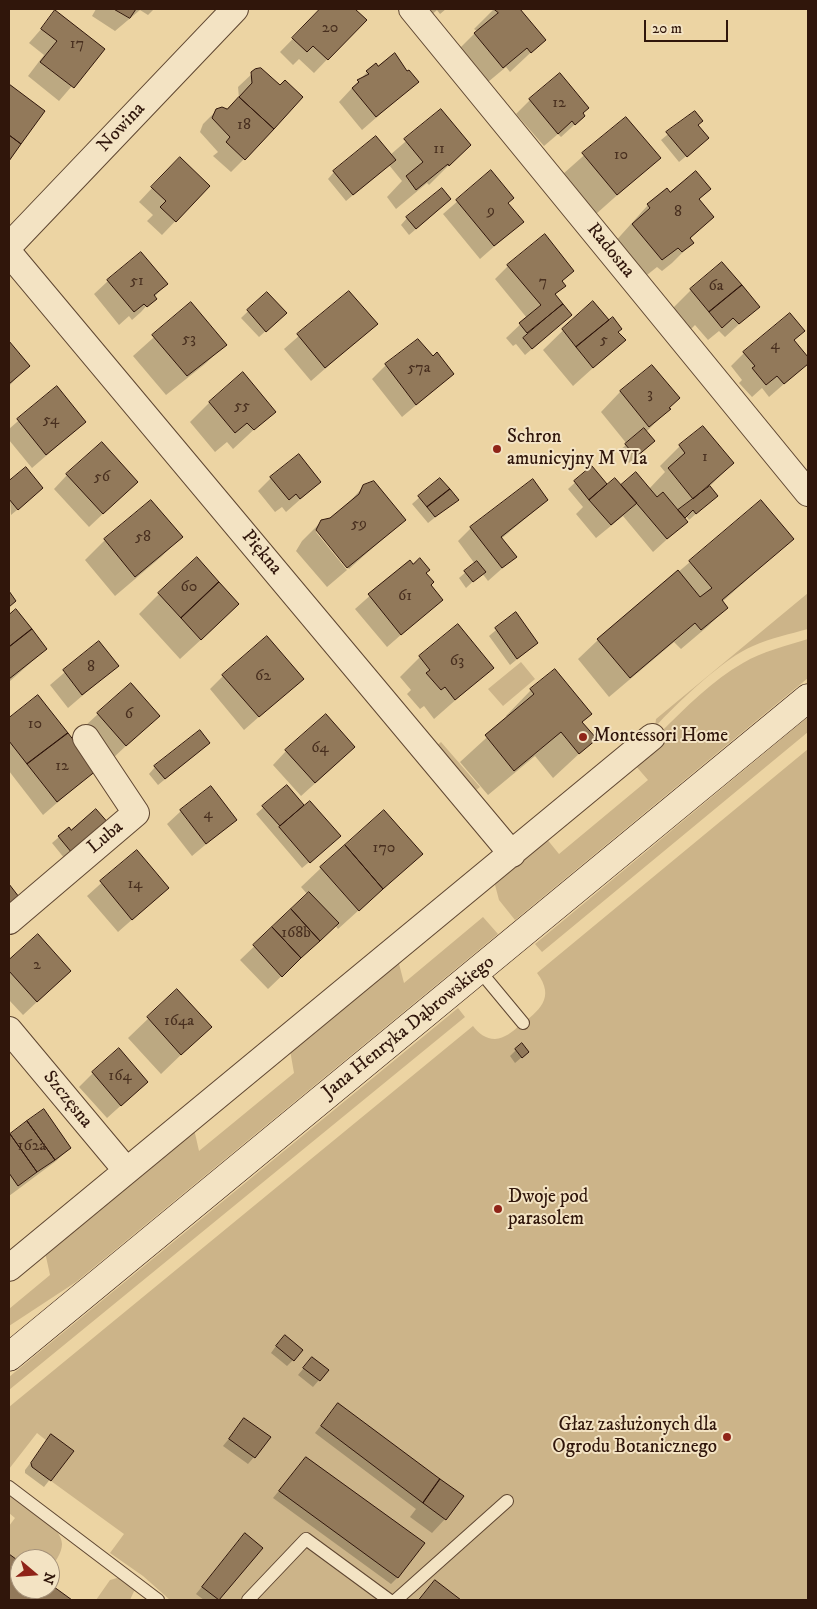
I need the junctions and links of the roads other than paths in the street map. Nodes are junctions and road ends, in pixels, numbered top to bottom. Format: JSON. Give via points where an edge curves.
{"nodes":[{"id":1,"x":235,"y":9,"type":"edge"},
{"id":2,"x":412,"y":9,"type":"edge"},
{"id":3,"x":9,"y":246,"type":"edge"},
{"id":4,"x":9,"y":253,"type":"edge"},
{"id":5,"x":808,"y":492,"type":"edge"},
{"id":6,"x":808,"y":698,"type":"edge"},
{"id":7,"x":652,"y":737,"type":"dead end"},
{"id":8,"x":86,"y":738,"type":"dead end"},
{"id":9,"x":512,"y":854,"type":"junction"},
{"id":10,"x":9,"y":921,"type":"edge"},
{"id":11,"x":479,"y":970,"type":"junction"},
{"id":12,"x":524,"y":1023,"type":"dead end"},
{"id":13,"x":9,"y":1030,"type":"edge"},
{"id":14,"x":126,"y":1170,"type":"junction"},
{"id":15,"x":9,"y":1268,"type":"edge"},
{"id":16,"x":9,"y":1357,"type":"edge"},
{"id":17,"x":9,"y":1487,"type":"edge"},
{"id":18,"x":507,"y":1501,"type":"dead end"},
{"id":19,"x":158,"y":1600,"type":"edge"},
{"id":20,"x":248,"y":1600,"type":"edge"},
{"id":21,"x":389,"y":1600,"type":"edge"},
{"id":22,"x":396,"y":1600,"type":"edge"}],
"edges":[{"from":1,"to":3,"type":"street","name":"Nowina"},
{"from":2,"to":5,"type":"street","name":"Radosna"},
{"from":4,"to":9,"type":"street","name":"Piękna"},
{"from":6,"to":11,"type":"street","name":"Jana Henryka Dąbrowskiego"},
{"from":7,"to":9,"type":"street"},
{"from":8,"to":10,"type":"street","name":"Luba","via":[[136,812]]},
{"from":9,"to":14,"type":"street"},
{"from":11,"to":12,"type":"lane"},
{"from":11,"to":16,"type":"street","name":"Jana Henryka Dąbrowskiego"},
{"from":13,"to":14,"type":"street","name":"Szczęsna"},
{"from":14,"to":15,"type":"street"},
{"from":17,"to":19,"type":"lane"},
{"from":18,"to":22,"type":"lane"},
{"from":20,"to":21,"type":"lane","via":[[306,1539]]}]}
